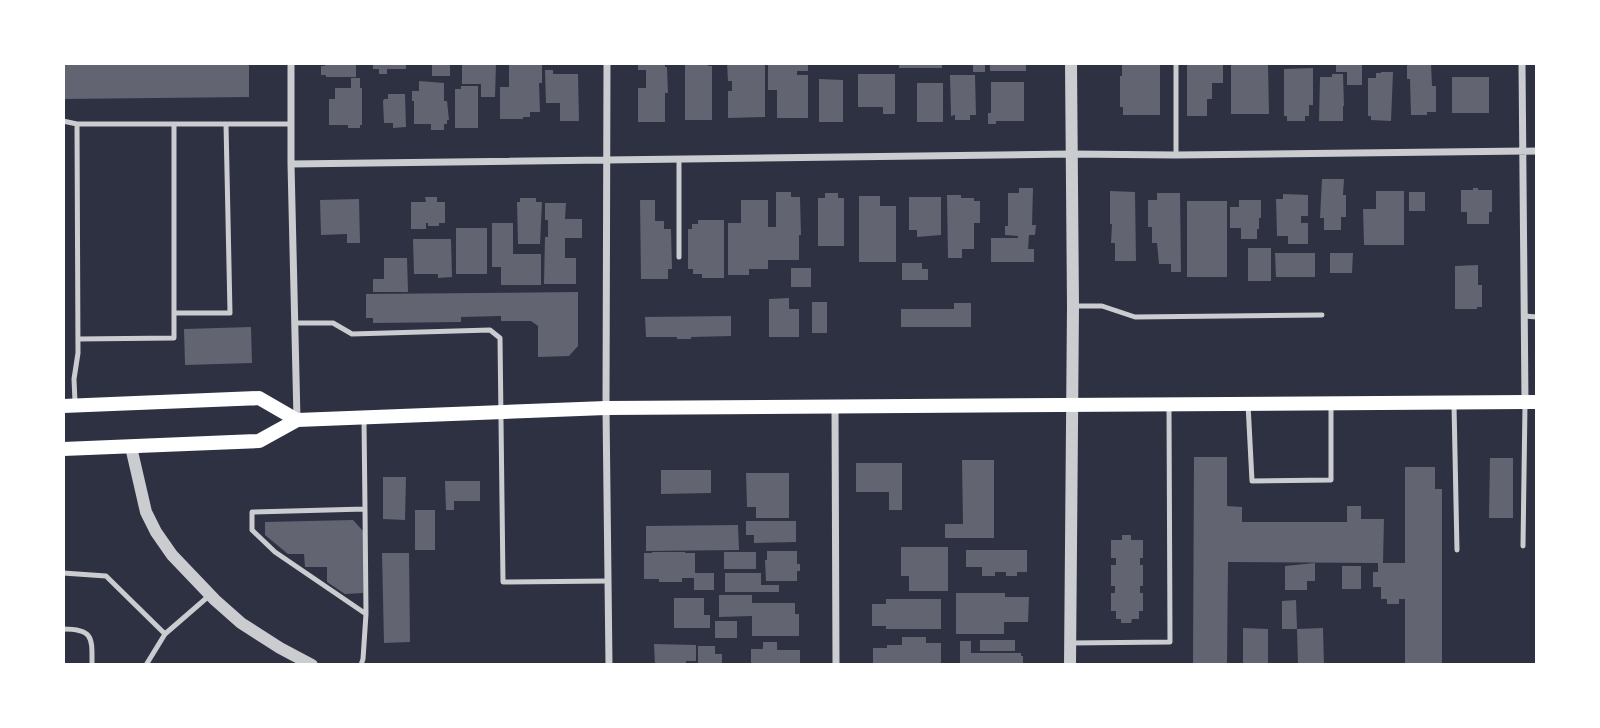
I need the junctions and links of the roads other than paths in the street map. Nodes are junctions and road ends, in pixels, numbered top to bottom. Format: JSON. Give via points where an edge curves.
{"nodes":[{"id":1,"x":291,"y":63,"type":"edge"},
{"id":2,"x":607,"y":63,"type":"edge"},
{"id":3,"x":1071,"y":63,"type":"edge"},
{"id":4,"x":1176,"y":63,"type":"edge"},
{"id":5,"x":1522,"y":63,"type":"edge"},
{"id":6,"x":63,"y":121,"type":"edge"},
{"id":7,"x":77,"y":124,"type":"junction"},
{"id":8,"x":174,"y":124,"type":"junction"},
{"id":9,"x":226,"y":124,"type":"junction"},
{"id":10,"x":291,"y":124,"type":"junction"},
{"id":11,"x":1522,"y":152,"type":"junction"},
{"id":12,"x":1537,"y":152,"type":"edge"},
{"id":13,"x":1071,"y":154,"type":"junction"},
{"id":14,"x":1176,"y":155,"type":"junction"},
{"id":15,"x":679,"y":160,"type":"junction"},
{"id":16,"x":606,"y":161,"type":"junction"},
{"id":17,"x":291,"y":164,"type":"junction"},
{"id":18,"x":679,"y":257,"type":"dead end"},
{"id":19,"x":1073,"y":306,"type":"junction"},
{"id":20,"x":174,"y":313,"type":"junction"},
{"id":21,"x":1322,"y":316,"type":"dead end"},
{"id":22,"x":1524,"y":316,"type":"junction"},
{"id":23,"x":1537,"y":317,"type":"edge"},
{"id":24,"x":295,"y":323,"type":"junction"},
{"id":25,"x":78,"y":340,"type":"junction"},
{"id":26,"x":1454,"y":402,"type":"junction"},
{"id":27,"x":1531,"y":402,"type":"edge"},
{"id":28,"x":1331,"y":403,"type":"junction"},
{"id":29,"x":1248,"y":404,"type":"junction"},
{"id":30,"x":1073,"y":405,"type":"junction"},
{"id":31,"x":1169,"y":405,"type":"junction"},
{"id":32,"x":69,"y":406,"type":"edge"},
{"id":33,"x":835,"y":407,"type":"junction"},
{"id":34,"x":606,"y":408,"type":"junction"},
{"id":35,"x":502,"y":411,"type":"junction"},
{"id":36,"x":364,"y":417,"type":"junction"},
{"id":37,"x":297,"y":420,"type":"junction"},
{"id":38,"x":131,"y":447,"type":"junction"},
{"id":39,"x":63,"y":449,"type":"edge"},
{"id":40,"x":365,"y":509,"type":"junction"},
{"id":41,"x":1523,"y":546,"type":"dead end"},
{"id":42,"x":1457,"y":550,"type":"dead end"},
{"id":43,"x":63,"y":573,"type":"edge"},
{"id":44,"x":608,"y":581,"type":"junction"},
{"id":45,"x":210,"y":595,"type":"junction"},
{"id":46,"x":366,"y":614,"type":"junction"},
{"id":47,"x":63,"y":629,"type":"edge"},
{"id":48,"x":165,"y":634,"type":"junction"},
{"id":49,"x":1070,"y":643,"type":"junction"},
{"id":50,"x":92,"y":665,"type":"edge"},
{"id":51,"x":146,"y":665,"type":"edge"},
{"id":52,"x":312,"y":665,"type":"edge"},
{"id":53,"x":361,"y":665,"type":"edge"},
{"id":54,"x":609,"y":665,"type":"edge"},
{"id":55,"x":836,"y":665,"type":"edge"},
{"id":56,"x":1070,"y":665,"type":"edge"}],
"edges":[{"from":1,"to":10,"type":"street"},
{"from":2,"to":16,"type":"street"},
{"from":3,"to":13,"type":"street"},
{"from":4,"to":14,"type":"lane"},
{"from":5,"to":11,"type":"street"},
{"from":6,"to":7,"type":"lane"},
{"from":7,"to":8,"type":"lane"},
{"from":7,"to":25,"type":"lane"},
{"from":8,"to":9,"type":"lane"},
{"from":8,"to":20,"type":"lane"},
{"from":9,"to":10,"type":"lane"},
{"from":9,"to":20,"type":"lane","via":[[230,313]]},
{"from":10,"to":17,"type":"street"},
{"from":11,"to":12,"type":"street"},
{"from":11,"to":14,"type":"street"},
{"from":11,"to":22,"type":"street"},
{"from":13,"to":14,"type":"street"},
{"from":13,"to":15,"type":"street"},
{"from":13,"to":19,"type":"street"},
{"from":15,"to":16,"type":"street"},
{"from":15,"to":18,"type":"lane"},
{"from":16,"to":17,"type":"street"},
{"from":16,"to":34,"type":"street"},
{"from":17,"to":24,"type":"street"},
{"from":19,"to":21,"type":"lane","via":[[1102,306],[1135,317]]},
{"from":19,"to":30,"type":"street"},
{"from":20,"to":25,"type":"lane","via":[[174,338]]},
{"from":22,"to":23,"type":"lane"},
{"from":22,"to":27,"type":"street"},
{"from":24,"to":35,"type":"lane","via":[[333,323],[352,334],[490,330],[500,338]]},
{"from":24,"to":37,"type":"street"},
{"from":25,"to":32,"type":"lane"},
{"from":26,"to":27,"type":"main road"},
{"from":26,"to":28,"type":"main road"},
{"from":26,"to":42,"type":"lane"},
{"from":27,"to":41,"type":"lane"},
{"from":28,"to":29,"type":"main road"},
{"from":28,"to":29,"type":"lane","via":[[1331,480],[1252,481]]},
{"from":29,"to":31,"type":"main road"},
{"from":30,"to":31,"type":"main road"},
{"from":30,"to":33,"type":"main road"},
{"from":30,"to":49,"type":"street"},
{"from":31,"to":49,"type":"lane","via":[[1170,642]]},
{"from":32,"to":37,"type":"main road","via":[[259,398]]},
{"from":33,"to":34,"type":"main road"},
{"from":33,"to":55,"type":"street"},
{"from":34,"to":35,"type":"main road"},
{"from":34,"to":44,"type":"street"},
{"from":35,"to":36,"type":"main road"},
{"from":35,"to":44,"type":"lane","via":[[503,582]]},
{"from":36,"to":37,"type":"main road"},
{"from":36,"to":40,"type":"lane"},
{"from":37,"to":38,"type":"main road","via":[[260,442]]},
{"from":38,"to":39,"type":"main road"},
{"from":38,"to":45,"type":"street","via":[[146,512],[156,532]]},
{"from":40,"to":46,"type":"lane"},
{"from":40,"to":46,"type":"lane","via":[[253,512],[253,530],[275,552]]},
{"from":43,"to":48,"type":"lane","via":[[106,576]]},
{"from":44,"to":54,"type":"street"},
{"from":45,"to":48,"type":"lane"},
{"from":45,"to":52,"type":"street","via":[[241,623]]},
{"from":46,"to":53,"type":"lane"},
{"from":47,"to":50,"type":"lane","via":[[79,629],[88,635]]},
{"from":48,"to":51,"type":"lane"},
{"from":49,"to":56,"type":"street"}]}
